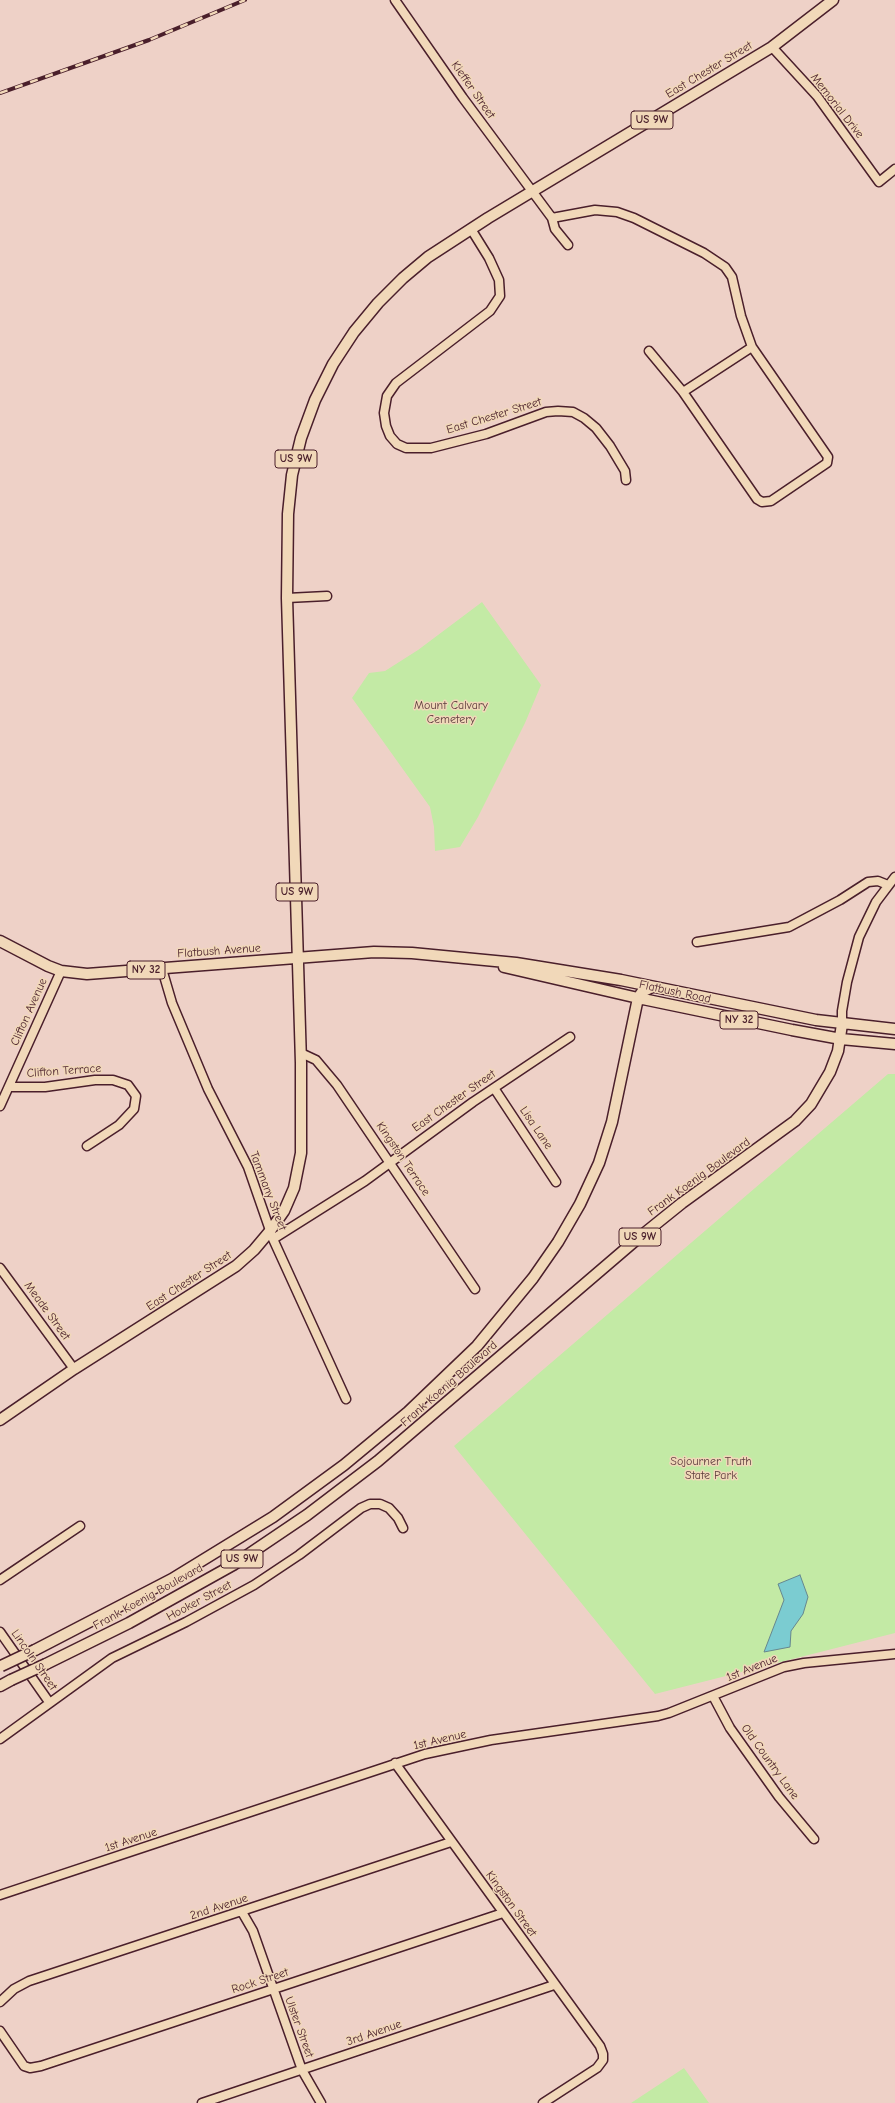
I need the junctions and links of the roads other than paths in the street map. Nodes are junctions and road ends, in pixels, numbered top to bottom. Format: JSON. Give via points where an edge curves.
{"nodes":[{"id":1,"x":395,"y":0,"type":"edge"},
{"id":2,"x":833,"y":0,"type":"edge"},
{"id":3,"x":772,"y":47,"type":"junction"},
{"id":4,"x":895,"y":169,"type":"edge"},
{"id":5,"x":532,"y":192,"type":"junction"},
{"id":6,"x":552,"y":218,"type":"junction"},
{"id":7,"x":471,"y":229,"type":"junction"},
{"id":8,"x":568,"y":245,"type":"dead end"},
{"id":9,"x":752,"y":347,"type":"junction"},
{"id":10,"x":649,"y":351,"type":"dead end"},
{"id":11,"x":683,"y":392,"type":"junction"},
{"id":12,"x":626,"y":480,"type":"dead end"},
{"id":13,"x":327,"y":596,"type":"dead end"},
{"id":14,"x":287,"y":598,"type":"junction"},
{"id":15,"x":895,"y":878,"type":"edge"},
{"id":16,"x":888,"y":885,"type":"junction"},
{"id":17,"x":0,"y":941,"type":"edge"},
{"id":18,"x":697,"y":942,"type":"dead end"},
{"id":19,"x":374,"y":952,"type":"joint"},
{"id":20,"x":299,"y":957,"type":"junction"},
{"id":21,"x":475,"y":960,"type":"junction"},
{"id":22,"x":162,"y":969,"type":"junction"},
{"id":23,"x":61,"y":971,"type":"junction"},
{"id":24,"x":652,"y":986,"type":"junction"},
{"id":25,"x":638,"y":998,"type":"junction"},
{"id":26,"x":842,"y":1024,"type":"junction"},
{"id":27,"x":895,"y":1029,"type":"edge"},
{"id":28,"x":570,"y":1036,"type":"dead end"},
{"id":29,"x":841,"y":1039,"type":"junction"},
{"id":30,"x":895,"y":1044,"type":"edge"},
{"id":31,"x":301,"y":1053,"type":"junction"},
{"id":32,"x":9,"y":1087,"type":"junction"},
{"id":33,"x":494,"y":1088,"type":"junction"},
{"id":34,"x":0,"y":1106,"type":"edge"},
{"id":35,"x":87,"y":1146,"type":"dead end"},
{"id":36,"x":391,"y":1162,"type":"junction"},
{"id":37,"x":556,"y":1182,"type":"dead end"},
{"id":38,"x":272,"y":1235,"type":"junction"},
{"id":39,"x":0,"y":1268,"type":"edge"},
{"id":40,"x":475,"y":1289,"type":"dead end"},
{"id":41,"x":74,"y":1369,"type":"junction"},
{"id":42,"x":346,"y":1399,"type":"dead end"},
{"id":43,"x":0,"y":1420,"type":"edge"},
{"id":44,"x":80,"y":1526,"type":"dead end"},
{"id":45,"x":403,"y":1528,"type":"dead end"},
{"id":46,"x":0,"y":1580,"type":"edge"},
{"id":47,"x":0,"y":1632,"type":"edge"},
{"id":48,"x":895,"y":1654,"type":"edge"},
{"id":49,"x":0,"y":1666,"type":"edge"},
{"id":50,"x":0,"y":1686,"type":"edge"},
{"id":51,"x":713,"y":1696,"type":"junction"},
{"id":52,"x":49,"y":1702,"type":"junction"},
{"id":53,"x":0,"y":1739,"type":"edge"},
{"id":54,"x":395,"y":1763,"type":"junction"},
{"id":55,"x":814,"y":1839,"type":"dead end"},
{"id":56,"x":451,"y":1842,"type":"junction"},
{"id":57,"x":0,"y":1895,"type":"edge"},
{"id":58,"x":242,"y":1912,"type":"junction"},
{"id":59,"x":503,"y":1913,"type":"junction"},
{"id":60,"x":554,"y":1985,"type":"junction"},
{"id":61,"x":273,"y":1990,"type":"junction"},
{"id":62,"x":0,"y":2002,"type":"edge"},
{"id":63,"x":0,"y":2031,"type":"edge"},
{"id":64,"x":302,"y":2070,"type":"junction"},
{"id":65,"x":202,"y":2103,"type":"edge"},
{"id":66,"x":321,"y":2103,"type":"edge"},
{"id":67,"x":543,"y":2103,"type":"edge"}],
"edges":[{"from":1,"to":5,"type":"street","name":"Kieffer Street"},
{"from":2,"to":3,"type":"main road","name":"East Chester Street","number":"US 9W"},
{"from":3,"to":4,"type":"street","name":"Memorial Drive","via":[[817,96],[879,182]]},
{"from":3,"to":5,"type":"main road","name":"East Chester Street","number":"US 9W"},
{"from":5,"to":6,"type":"street","name":"Kieffer Street"},
{"from":5,"to":7,"type":"main road","number":"US 9W"},
{"from":6,"to":8,"type":"street","name":"Kieffer Street","via":[[555,229]]},
{"from":6,"to":9,"type":"street","via":[[595,210],[617,212],[704,253],[726,267],[732,277],[741,316]]},
{"from":7,"to":12,"type":"street","name":"East Chester Street","via":[[499,280],[500,296],[490,311],[396,383],[387,396],[384,414],[390,436],[406,448],[431,448],[486,434],[546,412],[573,412],[596,428],[625,471]]},
{"from":7,"to":14,"type":"main road","number":"US 9W","via":[[416,267],[378,303],[343,348],[323,383],[308,420],[292,475],[287,527]]},
{"from":9,"to":11,"type":"street"},
{"from":9,"to":11,"type":"street","via":[[828,457],[827,463],[771,501],[762,502],[757,499]]},
{"from":10,"to":11,"type":"street"},
{"from":13,"to":14,"type":"street"},
{"from":14,"to":20,"type":"main road","number":"US 9W"},
{"from":15,"to":16,"type":"street"},
{"from":16,"to":18,"type":"street","via":[[878,881],[868,882],[789,927]]},
{"from":16,"to":26,"type":"street","via":[[870,913],[859,937],[842,1011]]},
{"from":17,"to":23,"type":"main road","name":"Flatbush Avenue","number":"NY 32","via":[[36,961]]},
{"from":19,"to":20,"type":"main road","name":"Flatbush Avenue"},
{"from":19,"to":21,"type":"main road","name":"Flatbush Road","via":[[412,953]]},
{"from":20,"to":22,"type":"main road","name":"Flatbush Avenue","number":"NY 32"},
{"from":20,"to":31,"type":"main road","name":"East Chester Street"},
{"from":21,"to":24,"type":"main road","name":"Flatbush Road","via":[[536,965]]},
{"from":21,"to":25,"type":"main road","name":"Flatbush Road"},
{"from":22,"to":23,"type":"main road","name":"Flatbush Avenue","number":"NY 32","via":[[99,974]]},
{"from":22,"to":38,"type":"street","name":"Tammany Street","via":[[172,1003],[208,1089],[248,1167]]},
{"from":23,"to":32,"type":"street","name":"Clifton Avenue"},
{"from":24,"to":25,"type":"main road"},
{"from":24,"to":26,"type":"main road","name":"Flatbush Road"},
{"from":25,"to":29,"type":"main road","name":"Flatbush Road","number":"NY 32"},
{"from":25,"to":49,"type":"main road","name":"Frank Koenig Boulevard","number":"US 9W","bridge":true,"via":[[612,1122],[590,1184],[570,1223],[545,1261],[506,1313],[477,1346],[428,1395],[389,1429],[267,1521],[166,1582]]},
{"from":26,"to":27,"type":"main road","name":"Flatbush Road"},
{"from":26,"to":29,"type":"main road","name":"Frank Koenig Boulevard","number":"US 9W"},
{"from":28,"to":33,"type":"street","name":"East Chester Street"},
{"from":29,"to":30,"type":"main road","name":"Flatbush Road","number":"NY 32"},
{"from":29,"to":50,"type":"main road","name":"Frank Koenig Boulevard","number":"US 9W","bridge":true,"via":[[835,1061],[821,1089],[811,1104],[794,1121],[636,1240],[355,1479],[284,1532],[227,1568],[129,1623]]},
{"from":31,"to":36,"type":"street","name":"Kingston Terrace","via":[[316,1060],[328,1072]]},
{"from":31,"to":38,"type":"main road","name":"East Chester Street","via":[[300,1165],[289,1200]]},
{"from":32,"to":34,"type":"street","name":"Clifton Avenue"},
{"from":32,"to":35,"type":"street","name":"Clifton Terrace","via":[[45,1087],[95,1080],[113,1080],[128,1085],[136,1096],[134,1109],[119,1125]]},
{"from":33,"to":36,"type":"street","name":"East Chester Street"},
{"from":33,"to":37,"type":"street","name":"Lisa Lane"},
{"from":36,"to":38,"type":"street","name":"East Chester Street","via":[[348,1192]]},
{"from":36,"to":40,"type":"street","name":"Kingston Terrace"},
{"from":38,"to":41,"type":"main road","name":"East Chester Street","via":[[225,1274]]},
{"from":38,"to":42,"type":"street","name":"Tammany Street"},
{"from":39,"to":41,"type":"street","name":"Meade Street"},
{"from":41,"to":43,"type":"main road","name":"East Chester Street"},
{"from":44,"to":46,"type":"street"},
{"from":45,"to":52,"type":"street","name":"Hooker Street","via":[[389,1508],[380,1504],[370,1504],[361,1508],[254,1585],[112,1658]]},
{"from":47,"to":52,"type":"street","name":"Lincoln Street"},
{"from":48,"to":51,"type":"street","name":"1st Avenue","via":[[784,1667]]},
{"from":51,"to":54,"type":"street","name":"1st Avenue","via":[[663,1714],[491,1740]]},
{"from":51,"to":55,"type":"street","name":"Old Country Lane","via":[[730,1728],[779,1797]]},
{"from":52,"to":53,"type":"street","name":"Hooker Street"},
{"from":54,"to":56,"type":"street","name":"Kingston Street"},
{"from":54,"to":57,"type":"street","name":"1st Avenue"},
{"from":56,"to":58,"type":"street","name":"2nd Avenue"},
{"from":56,"to":59,"type":"street","name":"Kingston Street"},
{"from":58,"to":61,"type":"street","name":"Ulster Street","via":[[253,1931]]},
{"from":58,"to":62,"type":"street","name":"2nd Avenue","via":[[29,1981],[14,1989]]},
{"from":59,"to":60,"type":"street","name":"Kingston Street"},
{"from":59,"to":61,"type":"street","name":"Rock Street"},
{"from":60,"to":64,"type":"street","name":"3rd Avenue"},
{"from":60,"to":67,"type":"street","name":"Kingston Street","via":[[600,2046],[603,2060],[587,2076]]},
{"from":61,"to":63,"type":"street","name":"Rock Street","via":[[30,2068],[24,2066]]},
{"from":61,"to":64,"type":"street","name":"Ulster Street"},
{"from":64,"to":65,"type":"street","name":"3rd Avenue"},
{"from":64,"to":66,"type":"street","name":"Ulster Street"}]}
